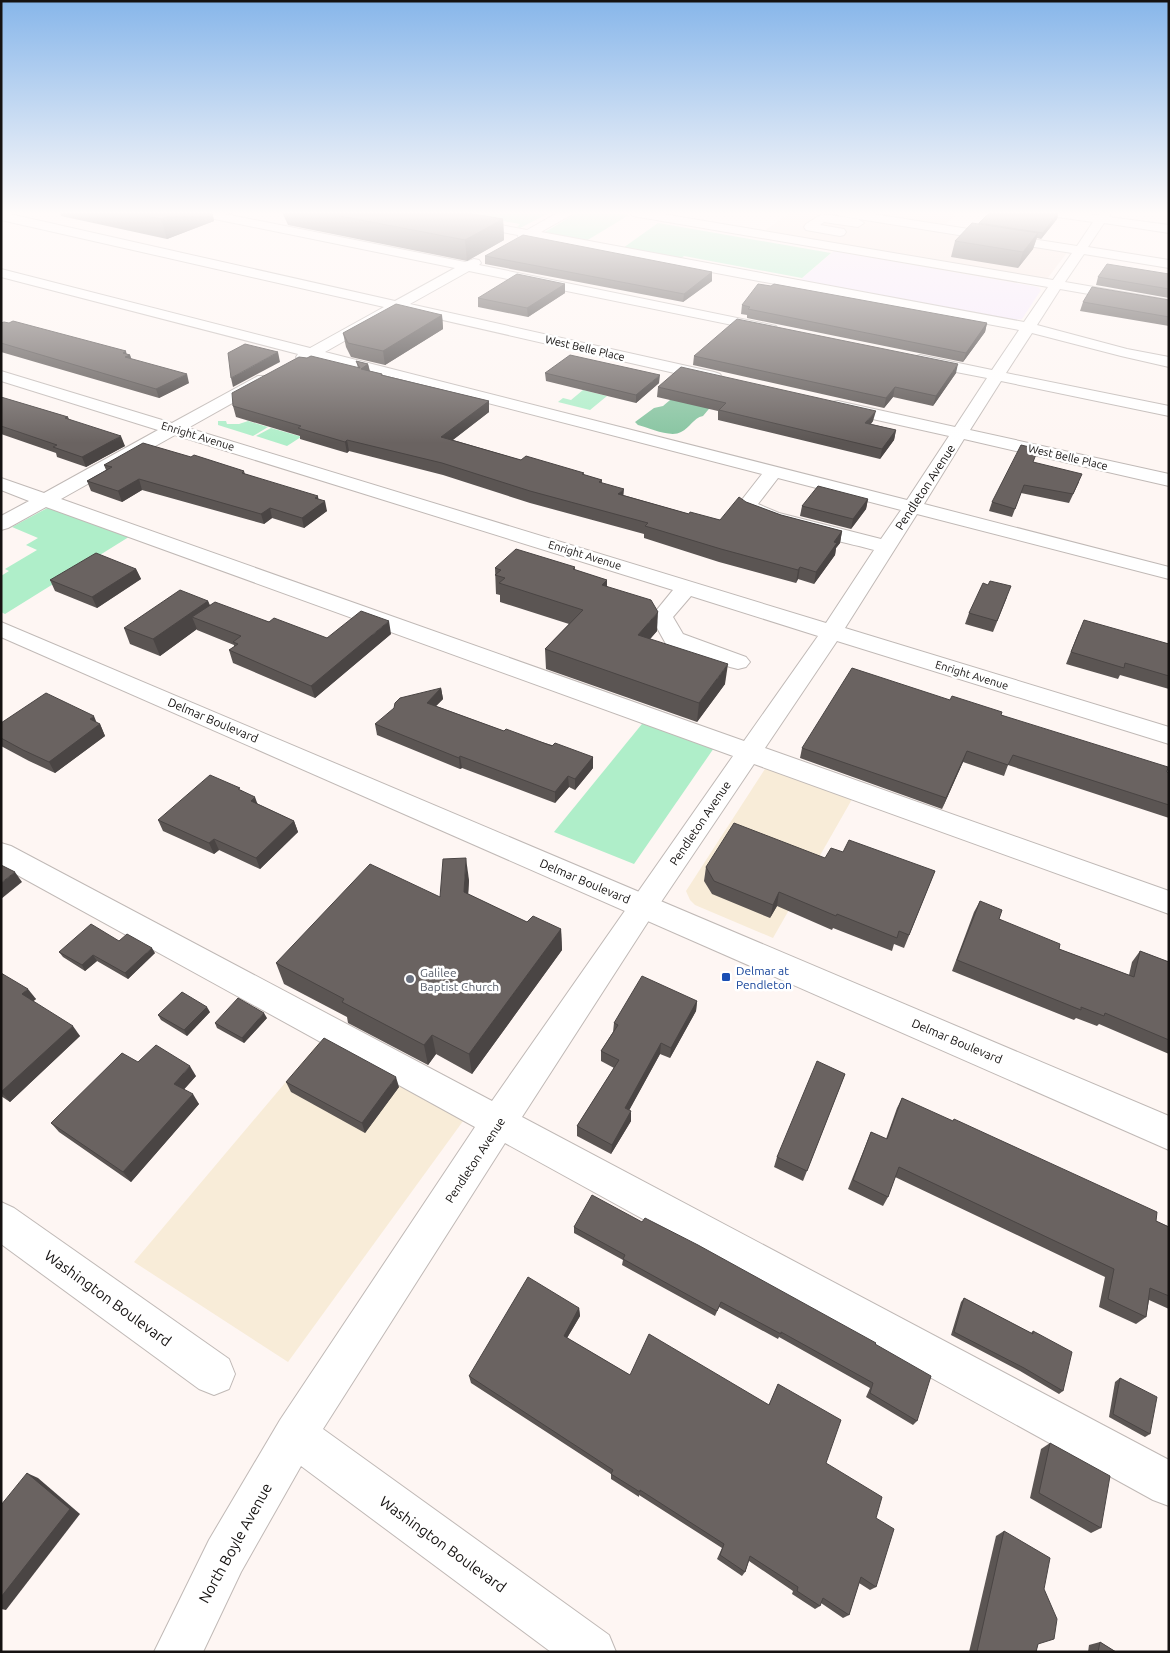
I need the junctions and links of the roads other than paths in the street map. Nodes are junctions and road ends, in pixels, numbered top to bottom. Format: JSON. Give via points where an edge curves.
{"nodes":[{"id":1,"x":61,"y":289,"type":"edge"},
{"id":2,"x":327,"y":289,"type":"edge"},
{"id":3,"x":426,"y":289,"type":"edge"},
{"id":4,"x":579,"y":289,"type":"edge"},
{"id":5,"x":825,"y":289,"type":"edge"},
{"id":6,"x":1054,"y":289,"type":"edge"},
{"id":7,"x":1081,"y":289,"type":"edge"},
{"id":8,"x":1169,"y":304,"type":"edge"},
{"id":9,"x":398,"y":305,"type":"junction"},
{"id":10,"x":1028,"y":327,"type":"junction"},
{"id":11,"x":786,"y":332,"type":"edge"},
{"id":12,"x":312,"y":353,"type":"junction"},
{"id":13,"x":902,"y":356,"type":"edge"},
{"id":14,"x":295,"y":362,"type":"edge"},
{"id":15,"x":1169,"y":362,"type":"edge"},
{"id":16,"x":278,"y":372,"type":"edge"},
{"id":17,"x":996,"y":375,"type":"junction"},
{"id":18,"x":1,"y":376,"type":"edge"},
{"id":19,"x":730,"y":381,"type":"edge"},
{"id":20,"x":827,"y":403,"type":"edge"},
{"id":21,"x":1169,"y":411,"type":"edge"},
{"id":22,"x":175,"y":428,"type":"junction"},
{"id":23,"x":960,"y":433,"type":"junction"},
{"id":24,"x":774,"y":471,"type":"junction"},
{"id":25,"x":1169,"y":480,"type":"edge"},
{"id":26,"x":1,"y":484,"type":"edge"},
{"id":27,"x":45,"y":500,"type":"junction"},
{"id":28,"x":912,"y":507,"type":"junction"},
{"id":29,"x":1,"y":524,"type":"edge"},
{"id":30,"x":887,"y":547,"type":"junction"},
{"id":31,"x":1169,"y":573,"type":"edge"},
{"id":32,"x":687,"y":587,"type":"junction"},
{"id":33,"x":832,"y":632,"type":"junction"},
{"id":34,"x":4,"y":634,"type":"edge"},
{"id":35,"x":738,"y":662,"type":"dead end"},
{"id":36,"x":1169,"y":736,"type":"edge"},
{"id":37,"x":749,"y":751,"type":"junction"},
{"id":38,"x":1,"y":853,"type":"edge"},
{"id":39,"x":1169,"y":903,"type":"edge"},
{"id":40,"x":643,"y":906,"type":"junction"},
{"id":41,"x":499,"y":1122,"type":"junction"},
{"id":42,"x":1169,"y":1133,"type":"edge"},
{"id":43,"x":1,"y":1221,"type":"edge"},
{"id":44,"x":214,"y":1374,"type":"dead end"},
{"id":45,"x":295,"y":1435,"type":"junction"},
{"id":46,"x":1169,"y":1484,"type":"edge"},
{"id":47,"x":178,"y":1652,"type":"edge"},
{"id":48,"x":592,"y":1652,"type":"edge"}],
"edges":[{"from":1,"to":12,"type":"street"},
{"from":2,"to":9,"type":"street","name":"West Belle Place"},
{"from":3,"to":9,"type":"street"},
{"from":4,"to":11,"type":"street"},
{"from":5,"to":10,"type":"street"},
{"from":6,"to":10,"type":"street","name":"Pendleton Avenue"},
{"from":7,"to":8,"type":"street"},
{"from":9,"to":12,"type":"street"},
{"from":9,"to":19,"type":"street","name":"West Belle Place"},
{"from":10,"to":15,"type":"street"},
{"from":10,"to":17,"type":"street","name":"Pendleton Avenue"},
{"from":12,"to":14,"type":"street"},
{"from":12,"to":24,"type":"street"},
{"from":13,"to":17,"type":"street"},
{"from":16,"to":22,"type":"street"},
{"from":17,"to":21,"type":"street"},
{"from":17,"to":23,"type":"street","name":"Pendleton Avenue"},
{"from":18,"to":22,"type":"street","name":"Enright Avenue"},
{"from":20,"to":23,"type":"street","name":"West Belle Place"},
{"from":22,"to":27,"type":"street"},
{"from":22,"to":32,"type":"street","name":"Enright Avenue"},
{"from":23,"to":25,"type":"street","name":"West Belle Place"},
{"from":23,"to":28,"type":"street","name":"Pendleton Avenue"},
{"from":24,"to":28,"type":"street"},
{"from":24,"to":30,"type":"street","via":[[748,506],[772,517]]},
{"from":26,"to":27,"type":"street"},
{"from":27,"to":29,"type":"street"},
{"from":27,"to":37,"type":"street"},
{"from":28,"to":30,"type":"street","name":"Pendleton Avenue"},
{"from":28,"to":31,"type":"street"},
{"from":30,"to":33,"type":"street","name":"Pendleton Avenue"},
{"from":32,"to":33,"type":"street","name":"Enright Avenue"},
{"from":32,"to":35,"type":"street","via":[[662,617],[674,640]]},
{"from":33,"to":36,"type":"street","name":"Enright Avenue"},
{"from":33,"to":37,"type":"street","name":"Pendleton Avenue"},
{"from":34,"to":40,"type":"street","name":"Delmar Boulevard"},
{"from":37,"to":39,"type":"street"},
{"from":37,"to":40,"type":"street","name":"Pendleton Avenue"},
{"from":38,"to":41,"type":"street"},
{"from":40,"to":41,"type":"street","name":"Pendleton Avenue"},
{"from":40,"to":42,"type":"street","name":"Delmar Boulevard"},
{"from":41,"to":45,"type":"street","name":"Pendleton Avenue"},
{"from":41,"to":46,"type":"street"},
{"from":43,"to":44,"type":"street","name":"Washington Boulevard"},
{"from":45,"to":47,"type":"street","name":"North Boyle Avenue","via":[[225,1556]]},
{"from":45,"to":48,"type":"street","name":"Washington Boulevard"}]}
